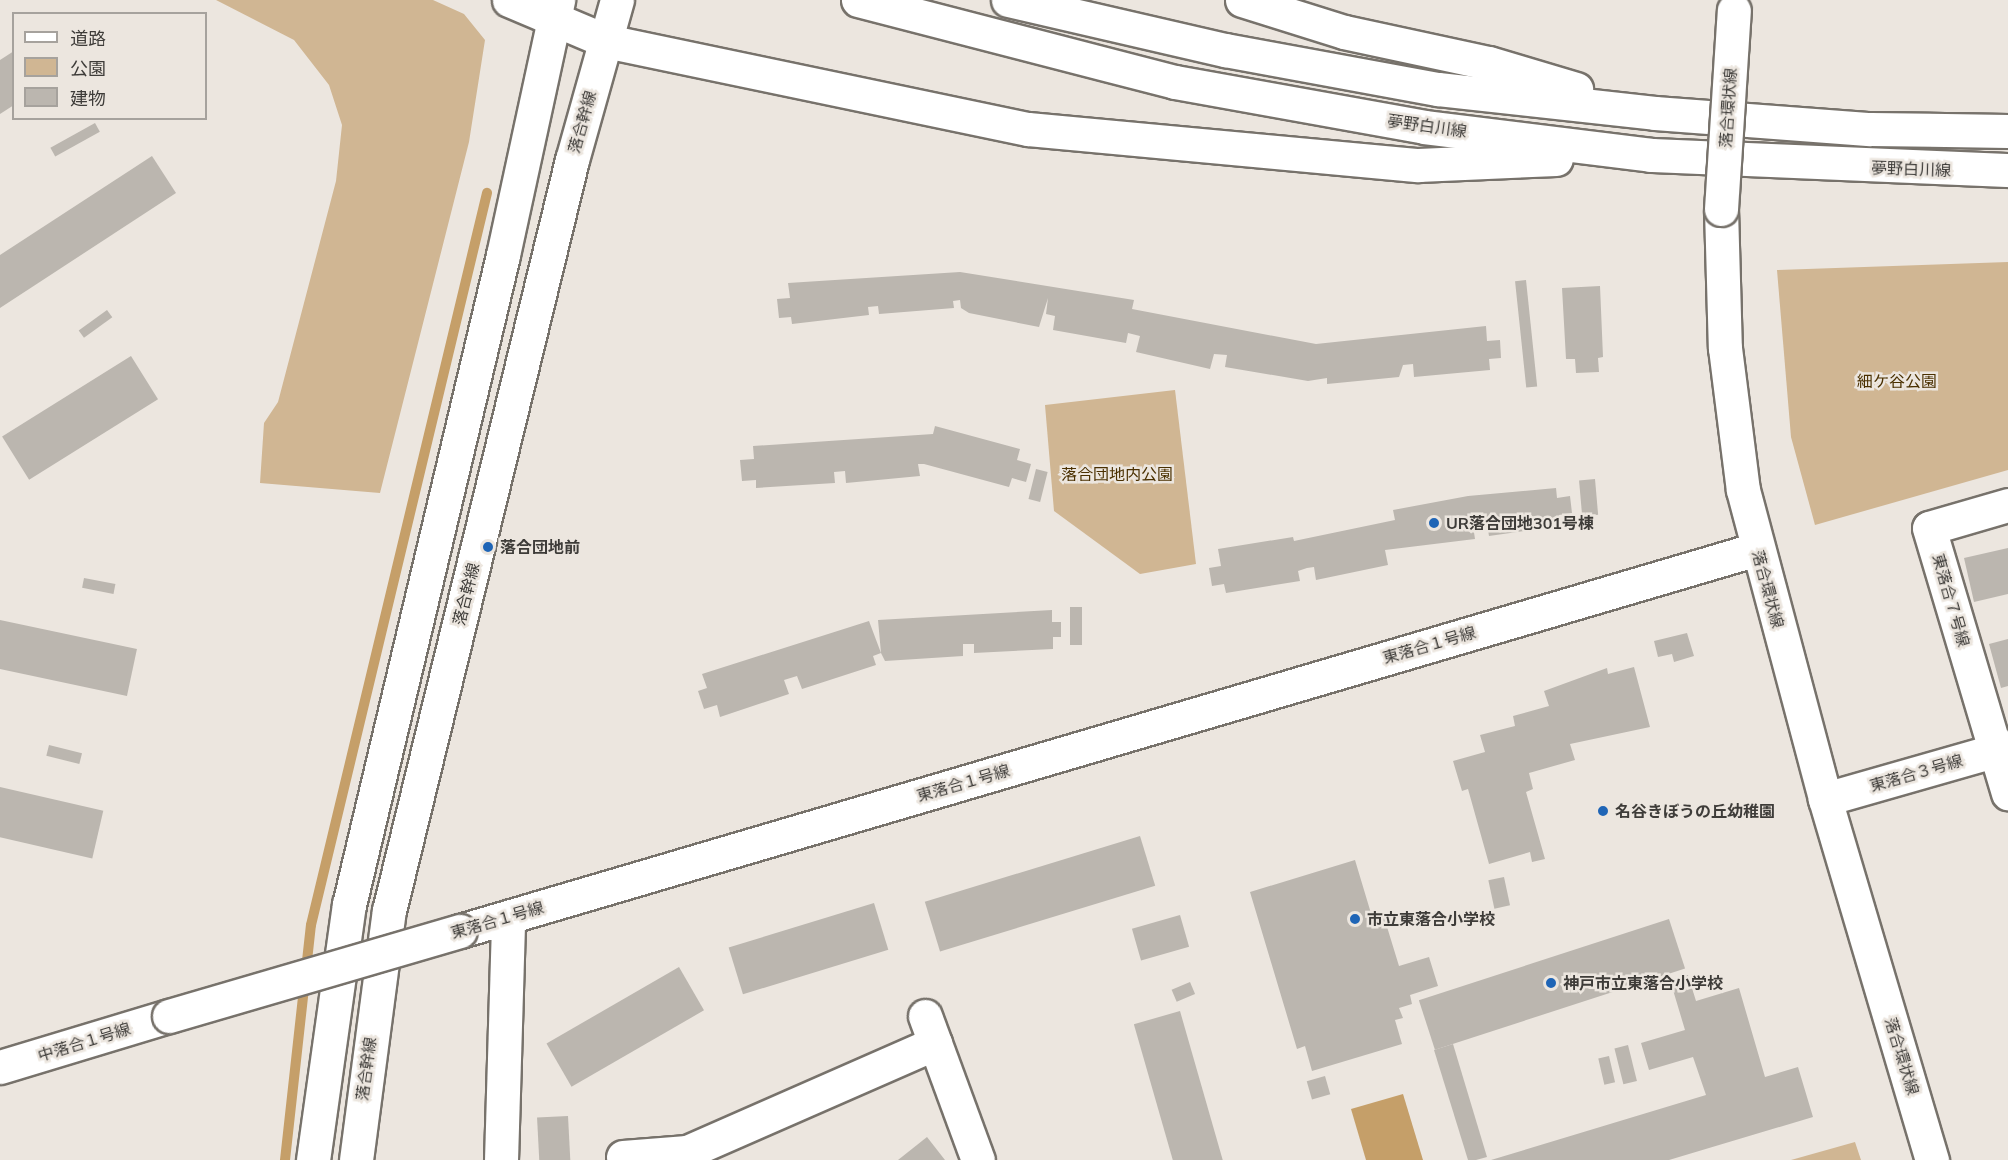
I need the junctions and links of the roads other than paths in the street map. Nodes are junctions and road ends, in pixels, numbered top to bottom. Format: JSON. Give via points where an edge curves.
{"nodes":[{"id":1,"x":509,"y":0,"type":"edge"},
{"id":2,"x":617,"y":0,"type":"edge"},
{"id":3,"x":858,"y":0,"type":"edge"},
{"id":4,"x":1008,"y":0,"type":"edge"},
{"id":5,"x":1242,"y":0,"type":"edge"},
{"id":6,"x":1735,"y":5,"type":"edge"},
{"id":7,"x":556,"y":10,"type":"edge"},
{"id":8,"x":606,"y":41,"type":"junction"},
{"id":9,"x":1655,"y":113,"type":"junction"},
{"id":10,"x":2008,"y":131,"type":"edge"},
{"id":11,"x":1651,"y":155,"type":"junction"},
{"id":12,"x":2008,"y":170,"type":"edge"},
{"id":13,"x":2008,"y":505,"type":"edge"},
{"id":14,"x":1757,"y":549,"type":"junction"},
{"id":15,"x":2002,"y":749,"type":"edge"},
{"id":16,"x":2008,"y":793,"type":"edge"},
{"id":17,"x":1825,"y":799,"type":"junction"},
{"id":18,"x":508,"y":917,"type":"junction"},
{"id":19,"x":169,"y":1016,"type":"joint"},
{"id":20,"x":0,"y":1067,"type":"edge"},
{"id":21,"x":623,"y":1157,"type":"dead end"},
{"id":22,"x":313,"y":1160,"type":"edge"},
{"id":23,"x":356,"y":1160,"type":"edge"},
{"id":24,"x":501,"y":1160,"type":"edge"},
{"id":25,"x":978,"y":1160,"type":"edge"},
{"id":26,"x":1932,"y":1160,"type":"edge"}],
"edges":[{"from":1,"to":7,"type":"street"},
{"from":2,"to":8,"type":"street","name":"落合幹線"},
{"from":3,"to":11,"type":"street","name":"夢野白川線","via":[[995,39],[1263,100],[1424,127]]},
{"from":4,"to":9,"type":"street","via":[[1225,50],[1438,89]]},
{"from":5,"to":9,"type":"street","via":[[1344,32],[1489,63]]},
{"from":6,"to":14,"type":"street","name":"落合環状線","bridge":true,"via":[[1721,209],[1725,348],[1743,490]]},
{"from":7,"to":8,"type":"street"},
{"from":7,"to":22,"type":"street","via":[[349,905]]},
{"from":8,"to":11,"type":"street","via":[[1028,129],[1418,165]]},
{"from":8,"to":23,"type":"street","name":"落合幹線","via":[[572,160],[389,911]]},
{"from":9,"to":10,"type":"street","via":[[1869,129]]},
{"from":11,"to":12,"type":"street","name":"夢野白川線"},
{"from":13,"to":15,"type":"street","name":"東落合７号線","via":[[1929,528]]},
{"from":14,"to":17,"type":"street","name":"落合環状線"},
{"from":14,"to":18,"type":"street","name":"東落合１号線"},
{"from":15,"to":16,"type":"street"},
{"from":15,"to":17,"type":"street","name":"東落合３号線"},
{"from":17,"to":26,"type":"street","name":"落合環状線"},
{"from":18,"to":19,"type":"street","name":"東落合１号線","bridge":true},
{"from":18,"to":24,"type":"street"},
{"from":19,"to":20,"type":"street","name":"中落合１号線"},
{"from":21,"to":25,"type":"street","via":[[687,1152],[930,1030]]}]}
